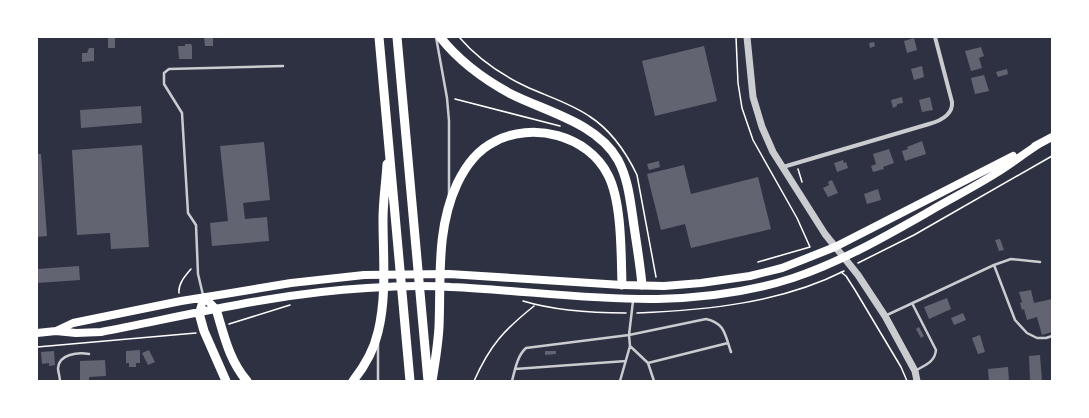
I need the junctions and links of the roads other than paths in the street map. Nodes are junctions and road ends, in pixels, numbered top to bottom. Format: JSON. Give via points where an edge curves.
{"nodes":[{"id":1,"x":379,"y":37,"type":"edge"},
{"id":2,"x":397,"y":37,"type":"edge"},
{"id":3,"x":436,"y":37,"type":"edge"},
{"id":4,"x":440,"y":37,"type":"edge"},
{"id":5,"x":746,"y":37,"type":"edge"},
{"id":6,"x":935,"y":37,"type":"edge"},
{"id":7,"x":284,"y":66,"type":"dead end"},
{"id":8,"x":388,"y":136,"type":"junction"},
{"id":9,"x":1052,"y":137,"type":"edge"},
{"id":10,"x":1039,"y":144,"type":"junction"},
{"id":11,"x":782,"y":167,"type":"junction"},
{"id":12,"x":448,"y":204,"type":"junction"},
{"id":13,"x":835,"y":247,"type":"junction"},
{"id":14,"x":843,"y":257,"type":"junction"},
{"id":15,"x":1040,"y":262,"type":"dead end"},
{"id":16,"x":994,"y":265,"type":"junction"},
{"id":17,"x":622,"y":285,"type":"junction"},
{"id":18,"x":642,"y":286,"type":"junction"},
{"id":19,"x":204,"y":297,"type":"junction"},
{"id":20,"x":633,"y":298,"type":"junction"},
{"id":21,"x":912,"y":303,"type":"junction"},
{"id":22,"x":216,"y":309,"type":"junction"},
{"id":23,"x":199,"y":313,"type":"junction"},
{"id":24,"x":885,"y":316,"type":"junction"},
{"id":25,"x":56,"y":331,"type":"junction"},
{"id":26,"x":37,"y":333,"type":"edge"},
{"id":27,"x":378,"y":333,"type":"junction"},
{"id":28,"x":629,"y":335,"type":"junction"},
{"id":29,"x":1052,"y":336,"type":"edge"},
{"id":30,"x":728,"y":343,"type":"junction"},
{"id":31,"x":630,"y":346,"type":"junction"},
{"id":32,"x":731,"y":352,"type":"dead end"},
{"id":33,"x":89,"y":354,"type":"dead end"},
{"id":34,"x":626,"y":361,"type":"junction"},
{"id":35,"x":648,"y":363,"type":"junction"},
{"id":36,"x":515,"y":369,"type":"junction"},
{"id":37,"x":915,"y":371,"type":"junction"},
{"id":38,"x":60,"y":381,"type":"edge"},
{"id":39,"x":226,"y":381,"type":"edge"},
{"id":40,"x":247,"y":381,"type":"edge"},
{"id":41,"x":353,"y":381,"type":"edge"},
{"id":42,"x":378,"y":381,"type":"edge"},
{"id":43,"x":410,"y":381,"type":"edge"},
{"id":44,"x":428,"y":381,"type":"edge"},
{"id":45,"x":432,"y":381,"type":"edge"},
{"id":46,"x":512,"y":381,"type":"edge"},
{"id":47,"x":620,"y":381,"type":"edge"},
{"id":48,"x":654,"y":381,"type":"edge"},
{"id":49,"x":917,"y":381,"type":"edge"}],
"edges":[{"from":1,"to":8,"type":"highway"},
{"from":2,"to":44,"type":"highway"},
{"from":3,"to":12,"type":"lane","via":[[449,121]]},
{"from":4,"to":18,"type":"highway","via":[[488,80],[509,93],[586,129],[614,154],[628,185]]},
{"from":5,"to":11,"type":"street","via":[[756,110],[767,140]]},
{"from":6,"to":11,"type":"street","via":[[952,102],[945,117],[940,121]]},
{"from":7,"to":19,"type":"lane","via":[[169,69],[164,73],[164,84],[182,113],[188,213],[196,225],[198,274]]},
{"from":8,"to":27,"type":"highway","via":[[383,219],[382,308]]},
{"from":8,"to":43,"type":"highway"},
{"from":9,"to":10,"type":"main road"},
{"from":10,"to":13,"type":"main road"},
{"from":10,"to":14,"type":"main road","via":[[991,176],[902,227]]},
{"from":11,"to":13,"type":"street"},
{"from":12,"to":17,"type":"highway","via":[[467,167],[479,152],[494,142],[530,132],[556,135],[573,142],[596,158],[605,169],[613,187],[618,219]]},
{"from":12,"to":45,"type":"highway","via":[[440,260],[439,328]]},
{"from":13,"to":14,"type":"street"},
{"from":13,"to":18,"type":"main road","via":[[782,268],[750,276],[700,283]]},
{"from":14,"to":20,"type":"main road","via":[[793,278],[755,288],[697,296]]},
{"from":14,"to":24,"type":"street"},
{"from":15,"to":16,"type":"lane","via":[[1011,258]]},
{"from":16,"to":21,"type":"lane"},
{"from":16,"to":29,"type":"lane","via":[[1015,320],[1027,333],[1037,338]]},
{"from":17,"to":18,"type":"main road"},
{"from":17,"to":19,"type":"main road","via":[[449,274],[364,275],[291,283]]},
{"from":17,"to":20,"type":"main road"},
{"from":18,"to":20,"type":"main road"},
{"from":19,"to":22,"type":"main road"},
{"from":19,"to":23,"type":"main road"},
{"from":19,"to":25,"type":"main road","via":[[73,324]]},
{"from":20,"to":22,"type":"main road","via":[[449,286],[366,288],[292,295]]},
{"from":20,"to":28,"type":"lane"},
{"from":21,"to":24,"type":"lane"},
{"from":21,"to":37,"type":"lane","via":[[936,350],[932,362]]},
{"from":22,"to":23,"type":"main road"},
{"from":22,"to":40,"type":"highway","via":[[231,356]]},
{"from":23,"to":25,"type":"main road","via":[[101,332]]},
{"from":23,"to":39,"type":"highway"},
{"from":24,"to":37,"type":"street"},
{"from":25,"to":26,"type":"main road"},
{"from":27,"to":41,"type":"highway","via":[[367,360]]},
{"from":27,"to":42,"type":"lane"},
{"from":28,"to":30,"type":"lane","via":[[706,319],[723,327]]},
{"from":28,"to":31,"type":"lane"},
{"from":28,"to":36,"type":"lane","via":[[526,348],[521,352]]},
{"from":30,"to":32,"type":"lane"},
{"from":30,"to":35,"type":"lane"},
{"from":31,"to":34,"type":"lane"},
{"from":31,"to":35,"type":"lane"},
{"from":33,"to":38,"type":"lane","via":[[74,354],[62,360],[58,368]]},
{"from":34,"to":36,"type":"lane"},
{"from":34,"to":47,"type":"lane"},
{"from":35,"to":48,"type":"lane"},
{"from":36,"to":46,"type":"lane"},
{"from":37,"to":49,"type":"street"}]}
